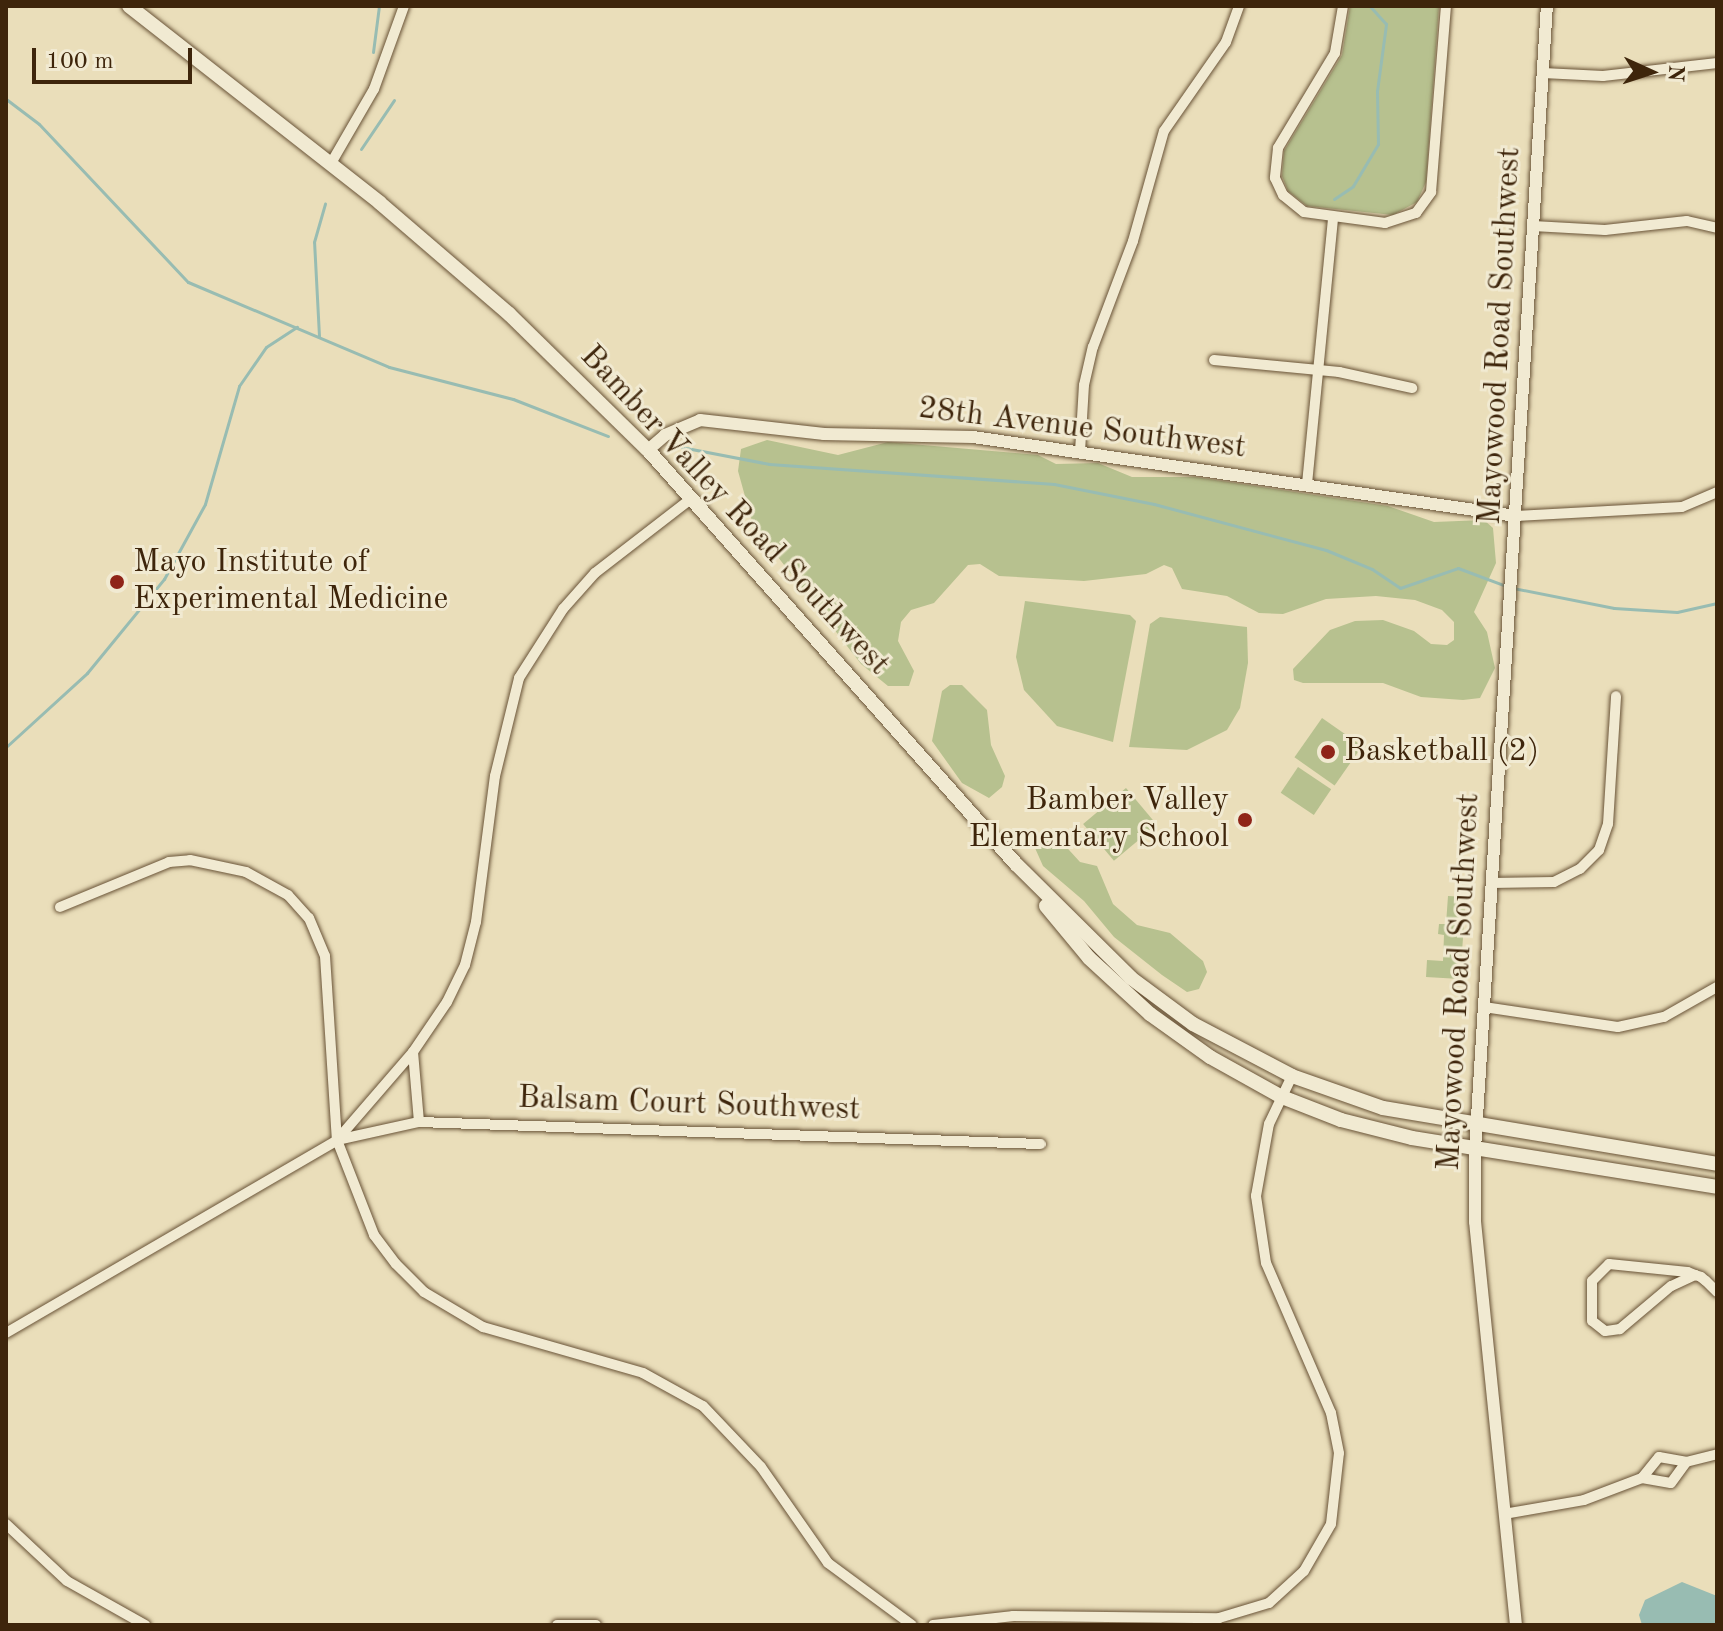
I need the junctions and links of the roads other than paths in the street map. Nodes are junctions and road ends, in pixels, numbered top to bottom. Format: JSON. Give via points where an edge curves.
{"nodes":[{"id":1,"x":129,"y":6,"type":"edge"},
{"id":2,"x":404,"y":6,"type":"edge"},
{"id":3,"x":1239,"y":6,"type":"edge"},
{"id":4,"x":1343,"y":6,"type":"edge"},
{"id":5,"x":1446,"y":6,"type":"edge"},
{"id":6,"x":1547,"y":6,"type":"edge"},
{"id":7,"x":1717,"y":63,"type":"edge"},
{"id":8,"x":1543,"y":73,"type":"junction"},
{"id":9,"x":330,"y":165,"type":"junction"},
{"id":10,"x":1333,"y":219,"type":"junction"},
{"id":11,"x":1533,"y":226,"type":"junction"},
{"id":12,"x":1717,"y":228,"type":"edge"},
{"id":13,"x":1214,"y":360,"type":"dead end"},
{"id":14,"x":1318,"y":370,"type":"junction"},
{"id":15,"x":1412,"y":388,"type":"dead end"},
{"id":16,"x":648,"y":450,"type":"junction"},
{"id":17,"x":1080,"y":452,"type":"junction"},
{"id":18,"x":1307,"y":484,"type":"junction"},
{"id":19,"x":1717,"y":492,"type":"edge"},
{"id":20,"x":692,"y":498,"type":"junction"},
{"id":21,"x":1516,"y":516,"type":"junction"},
{"id":22,"x":1616,"y":696,"type":"dead end"},
{"id":23,"x":1016,"y":864,"type":"junction"},
{"id":24,"x":1491,"y":883,"type":"junction"},
{"id":25,"x":60,"y":907,"type":"dead end"},
{"id":26,"x":1717,"y":987,"type":"edge"},
{"id":27,"x":1484,"y":1007,"type":"junction"},
{"id":28,"x":413,"y":1052,"type":"junction"},
{"id":29,"x":1292,"y":1076,"type":"junction"},
{"id":30,"x":1282,"y":1097,"type":"junction"},
{"id":31,"x":419,"y":1122,"type":"junction"},
{"id":32,"x":1476,"y":1125,"type":"junction"},
{"id":33,"x":337,"y":1140,"type":"junction"},
{"id":34,"x":1041,"y":1144,"type":"dead end"},
{"id":35,"x":1475,"y":1149,"type":"junction"},
{"id":36,"x":1717,"y":1164,"type":"edge"},
{"id":37,"x":1717,"y":1187,"type":"edge"},
{"id":38,"x":1695,"y":1275,"type":"junction"},
{"id":39,"x":1717,"y":1292,"type":"edge"},
{"id":40,"x":6,"y":1333,"type":"edge"},
{"id":41,"x":1717,"y":1454,"type":"edge"},
{"id":42,"x":1686,"y":1462,"type":"junction"},
{"id":43,"x":1642,"y":1478,"type":"junction"},
{"id":44,"x":1504,"y":1514,"type":"junction"},
{"id":45,"x":6,"y":1524,"type":"edge"},
{"id":46,"x":145,"y":1625,"type":"edge"},
{"id":47,"x":557,"y":1625,"type":"edge"},
{"id":48,"x":596,"y":1625,"type":"edge"},
{"id":49,"x":912,"y":1625,"type":"edge"},
{"id":50,"x":933,"y":1625,"type":"edge"},
{"id":51,"x":1516,"y":1625,"type":"edge"}],
"edges":[{"from":1,"to":9,"type":"main road","name":"Bamber Valley Road Southwest"},
{"from":2,"to":9,"type":"street","via":[[374,89]]},
{"from":3,"to":17,"type":"street","via":[[1226,42],[1164,131],[1133,241],[1093,347],[1084,385]]},
{"from":4,"to":10,"type":"street","via":[[1335,53],[1278,148],[1274,167],[1283,195],[1296,208]]},
{"from":5,"to":10,"type":"street","via":[[1435,174],[1428,199],[1416,213],[1394,222]]},
{"from":6,"to":8,"type":"street","name":"Mayowood Road Southwest"},
{"from":7,"to":8,"type":"street","via":[[1603,76]]},
{"from":8,"to":11,"type":"street","name":"Mayowood Road Southwest"},
{"from":9,"to":16,"type":"main road","name":"Bamber Valley Road Southwest","via":[[498,304]]},
{"from":10,"to":14,"type":"street"},
{"from":11,"to":12,"type":"street","via":[[1605,230],[1687,221]]},
{"from":11,"to":21,"type":"street","name":"Mayowood Road Southwest"},
{"from":13,"to":14,"type":"street"},
{"from":14,"to":15,"type":"street"},
{"from":14,"to":18,"type":"street"},
{"from":16,"to":17,"type":"street","name":"28th Avenue Southwest","via":[[665,435],[700,420],[824,434],[973,437]]},
{"from":16,"to":20,"type":"main road","name":"Bamber Valley Road Southwest"},
{"from":17,"to":18,"type":"street","name":"28th Avenue Southwest"},
{"from":18,"to":21,"type":"street","name":"28th Avenue Southwest"},
{"from":19,"to":21,"type":"street","via":[[1682,507]]},
{"from":20,"to":23,"type":"main road","name":"Bamber Valley Road Southwest"},
{"from":20,"to":28,"type":"street","via":[[595,573],[563,609],[519,678],[497,762],[476,922],[465,965]]},
{"from":21,"to":24,"type":"street","name":"Mayowood Road Southwest"},
{"from":22,"to":24,"type":"street","via":[[1608,824],[1599,850],[1580,869],[1554,882]]},
{"from":23,"to":29,"type":"main road","name":"Bamber Valley Road Southwest","via":[[1131,978],[1193,1024]]},
{"from":23,"to":30,"type":"main road","name":"Bamber Valley Road Southwest","via":[[1089,958],[1150,1014],[1210,1057]]},
{"from":24,"to":27,"type":"street","name":"Mayowood Road Southwest"},
{"from":25,"to":33,"type":"street","via":[[169,862],[190,860],[246,872],[288,895],[309,918],[325,956]]},
{"from":26,"to":27,"type":"street","via":[[1679,1011],[1618,1027]]},
{"from":27,"to":32,"type":"street","name":"Mayowood Road Southwest"},
{"from":28,"to":31,"type":"street"},
{"from":28,"to":33,"type":"street"},
{"from":29,"to":30,"type":"street"},
{"from":29,"to":32,"type":"main road","name":"Bamber Valley Road Southwest","via":[[1383,1108]]},
{"from":30,"to":35,"type":"main road","name":"Bamber Valley Road Southwest","via":[[1382,1131]]},
{"from":30,"to":50,"type":"street","via":[[1262,1152],[1257,1220],[1266,1263],[1331,1413],[1339,1453],[1331,1524],[1304,1571],[1269,1603],[1219,1618],[1013,1616]]},
{"from":31,"to":33,"type":"street","name":"Balsam Court Southwest"},
{"from":31,"to":34,"type":"street","name":"Balsam Court Southwest"},
{"from":32,"to":35,"type":"street","name":"Mayowood Road Southwest"},
{"from":32,"to":36,"type":"main road","name":"Bamber Valley Road Southwest"},
{"from":33,"to":40,"type":"street"},
{"from":33,"to":49,"type":"street","via":[[374,1235],[424,1292],[483,1327],[643,1373],[703,1406],[761,1467],[828,1563]]},
{"from":35,"to":37,"type":"main road","name":"Bamber Valley Road Southwest"},
{"from":35,"to":44,"type":"street","name":"Mayowood Road Southwest","via":[[1475,1222]]},
{"from":38,"to":38,"type":"street","via":[[1671,1286],[1620,1329],[1605,1331],[1592,1321],[1591,1287],[1604,1266],[1617,1263]]},
{"from":38,"to":39,"type":"street"},
{"from":41,"to":42,"type":"street"},
{"from":42,"to":43,"type":"street","via":[[1659,1457]]},
{"from":42,"to":43,"type":"street","via":[[1671,1483]]},
{"from":43,"to":44,"type":"street","via":[[1567,1505]]},
{"from":44,"to":51,"type":"street","name":"Mayowood Road Southwest"},
{"from":45,"to":46,"type":"street","via":[[67,1581]]},
{"from":47,"to":48,"type":"street"}]}
